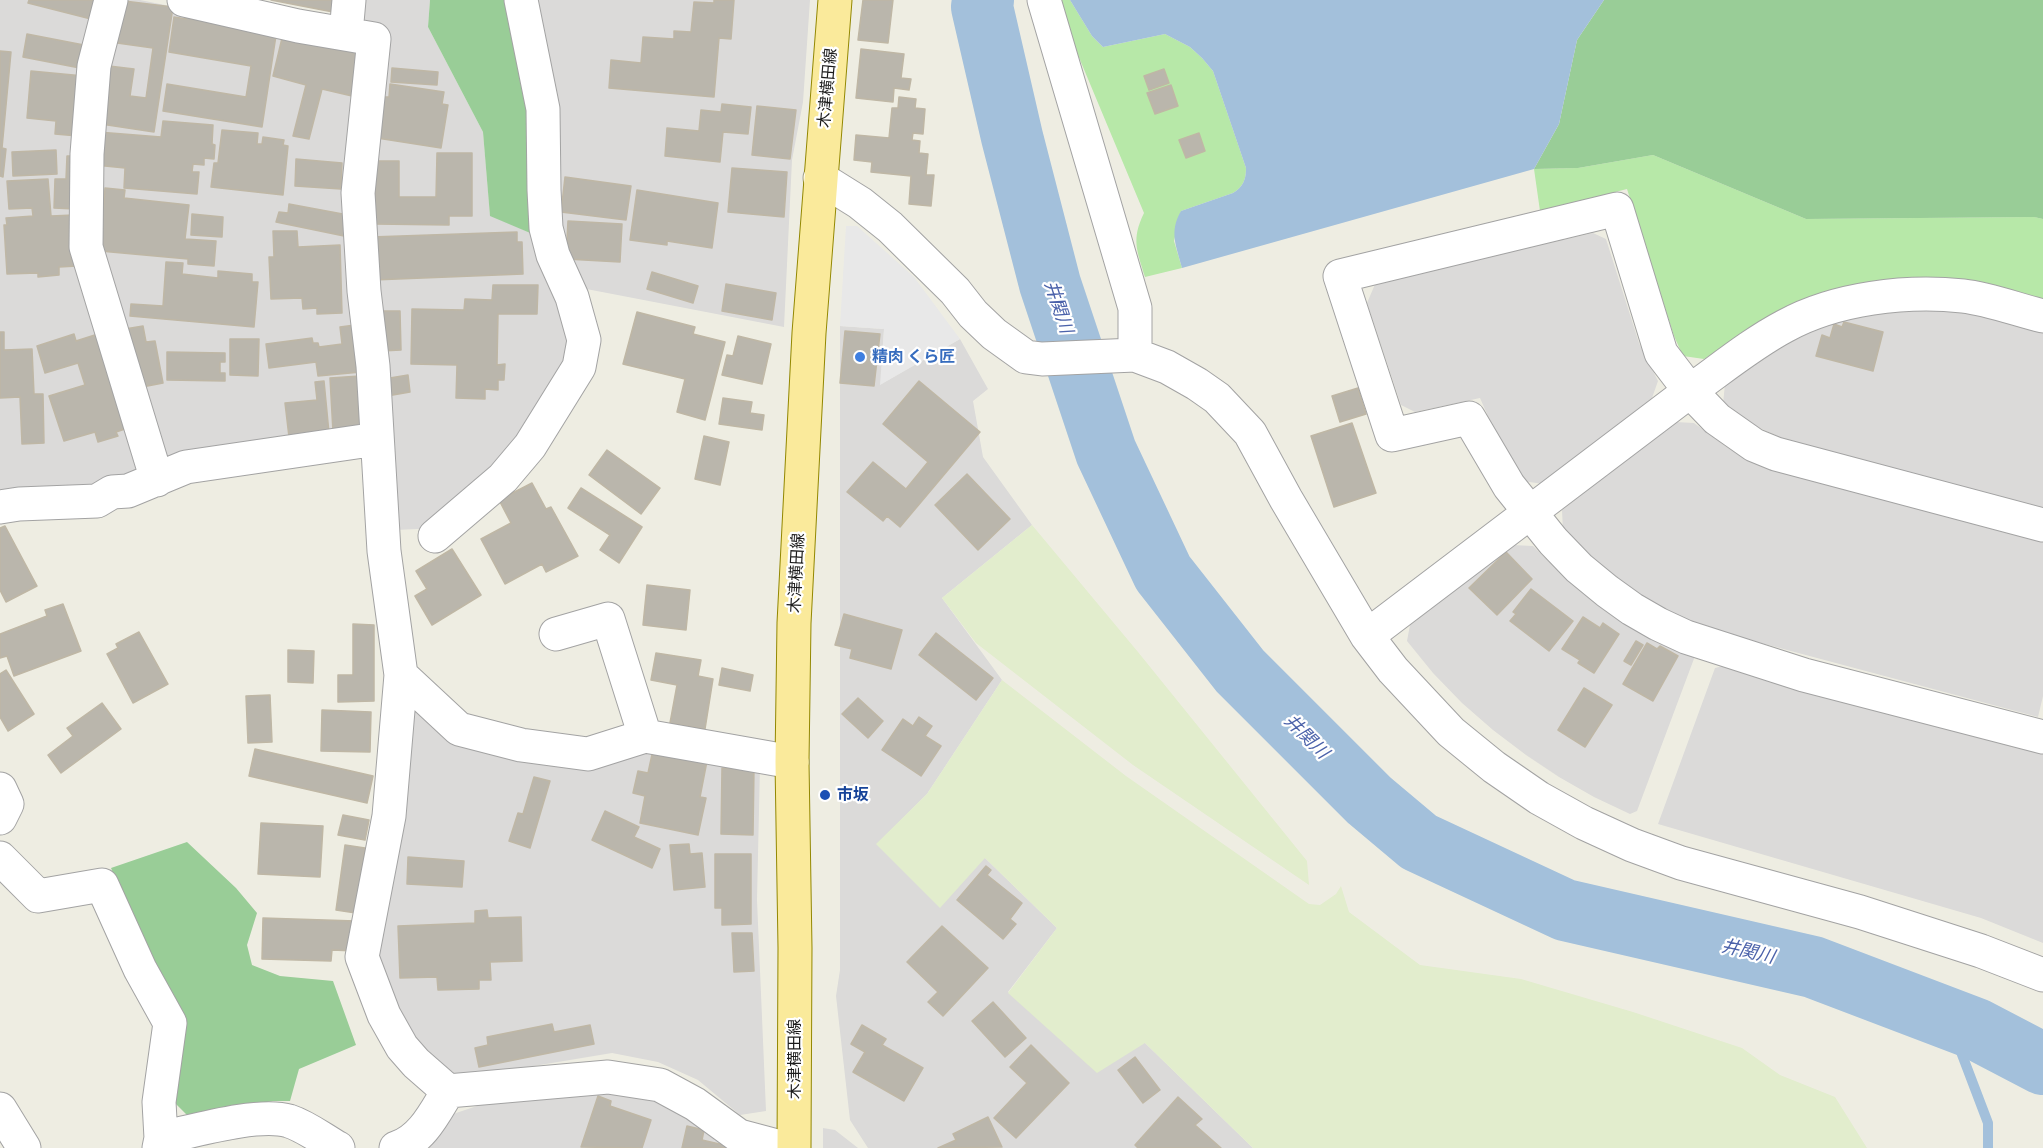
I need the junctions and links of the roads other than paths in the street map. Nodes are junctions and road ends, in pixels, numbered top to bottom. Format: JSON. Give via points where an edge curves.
{"nodes":[{"id":1,"x":111,"y":0,"type":"edge"},
{"id":2,"x":184,"y":0,"type":"edge"},
{"id":3,"x":349,"y":0,"type":"edge"},
{"id":4,"x":521,"y":0,"type":"edge"},
{"id":5,"x":835,"y":0,"type":"edge"},
{"id":6,"x":1044,"y":0,"type":"edge"},
{"id":7,"x":346,"y":33,"type":"junction"},
{"id":8,"x":820,"y":178,"type":"junction"},
{"id":9,"x":2043,"y":316,"type":"edge"},
{"id":10,"x":1123,"y":356,"type":"junction"},
{"id":11,"x":1690,"y":391,"type":"junction"},
{"id":12,"x":377,"y":439,"type":"junction"},
{"id":13,"x":157,"y":480,"type":"junction"},
{"id":14,"x":0,"y":507,"type":"edge"},
{"id":15,"x":1530,"y":513,"type":"junction"},
{"id":16,"x":2043,"y":525,"type":"edge"},
{"id":17,"x":435,"y":536,"type":"dead end"},
{"id":18,"x":556,"y":634,"type":"dead end"},
{"id":19,"x":1367,"y":636,"type":"junction"},
{"id":20,"x":401,"y":675,"type":"junction"},
{"id":21,"x":645,"y":736,"type":"junction"},
{"id":22,"x":2043,"y":737,"type":"edge"},
{"id":23,"x":792,"y":762,"type":"junction"},
{"id":24,"x":0,"y":789,"type":"edge"},
{"id":25,"x":0,"y":818,"type":"edge"},
{"id":26,"x":0,"y":858,"type":"edge"},
{"id":27,"x":2043,"y":975,"type":"edge"},
{"id":28,"x":448,"y":1091,"type":"junction"},
{"id":29,"x":0,"y":1110,"type":"edge"},
{"id":30,"x":160,"y":1143,"type":"edge"},
{"id":31,"x":409,"y":1144,"type":"edge"},
{"id":32,"x":24,"y":1148,"type":"edge"},
{"id":33,"x":338,"y":1148,"type":"edge"},
{"id":34,"x":784,"y":1148,"type":"edge"},
{"id":35,"x":794,"y":1148,"type":"edge"}],
"edges":[{"from":1,"to":13,"type":"street","via":[[94,66],[87,154],[86,247]]},
{"from":2,"to":7,"type":"street"},
{"from":3,"to":7,"type":"street"},
{"from":4,"to":17,"type":"street","via":[[543,109],[546,228],[584,340],[579,367],[530,446],[503,478]]},
{"from":5,"to":8,"type":"main road","name":"木津横田線"},
{"from":6,"to":10,"type":"street","via":[[1135,308]]},
{"from":7,"to":12,"type":"street","via":[[374,39],[358,193]]},
{"from":8,"to":10,"type":"street","via":[[897,233],[956,291],[973,314],[1026,357]]},
{"from":8,"to":23,"type":"main road","name":"木津横田線","via":[[796,578]]},
{"from":9,"to":11,"type":"street","via":[[1965,296],[1869,299],[1785,326]]},
{"from":10,"to":19,"type":"street","via":[[1167,367],[1197,384],[1217,398],[1250,433]]},
{"from":11,"to":15,"type":"street"},
{"from":11,"to":15,"type":"street","via":[[1661,353],[1617,209],[1340,276],[1392,435],[1469,418],[1509,486]]},
{"from":11,"to":16,"type":"street","via":[[1736,433],[1776,454]]},
{"from":12,"to":13,"type":"street","via":[[186,467]]},
{"from":12,"to":20,"type":"street","via":[[384,551]]},
{"from":13,"to":14,"type":"street","via":[[128,491],[112,492],[97,501]]},
{"from":15,"to":19,"type":"street"},
{"from":15,"to":22,"type":"street","via":[[1553,542],[1607,591],[1686,637],[1804,675]]},
{"from":18,"to":21,"type":"street","via":[[608,619]]},
{"from":19,"to":27,"type":"street","via":[[1451,732],[1539,798],[1584,823],[1681,863],[1881,918]]},
{"from":20,"to":21,"type":"street","via":[[459,729],[521,745],[588,754]]},
{"from":20,"to":28,"type":"street","via":[[389,816],[362,957],[397,1039],[416,1063]]},
{"from":21,"to":23,"type":"street"},
{"from":23,"to":35,"type":"main road","name":"木津横田線"},
{"from":24,"to":25,"type":"street","via":[[7,804]]},
{"from":26,"to":30,"type":"street","via":[[38,896],[102,885],[140,969],[170,1023],[159,1102]]},
{"from":28,"to":31,"type":"street"},
{"from":28,"to":34,"type":"street","via":[[608,1077],[660,1085],[695,1104],[739,1136]]},
{"from":29,"to":32,"type":"street"},
{"from":30,"to":33,"type":"street","via":[[272,1118],[304,1128]]}]}
